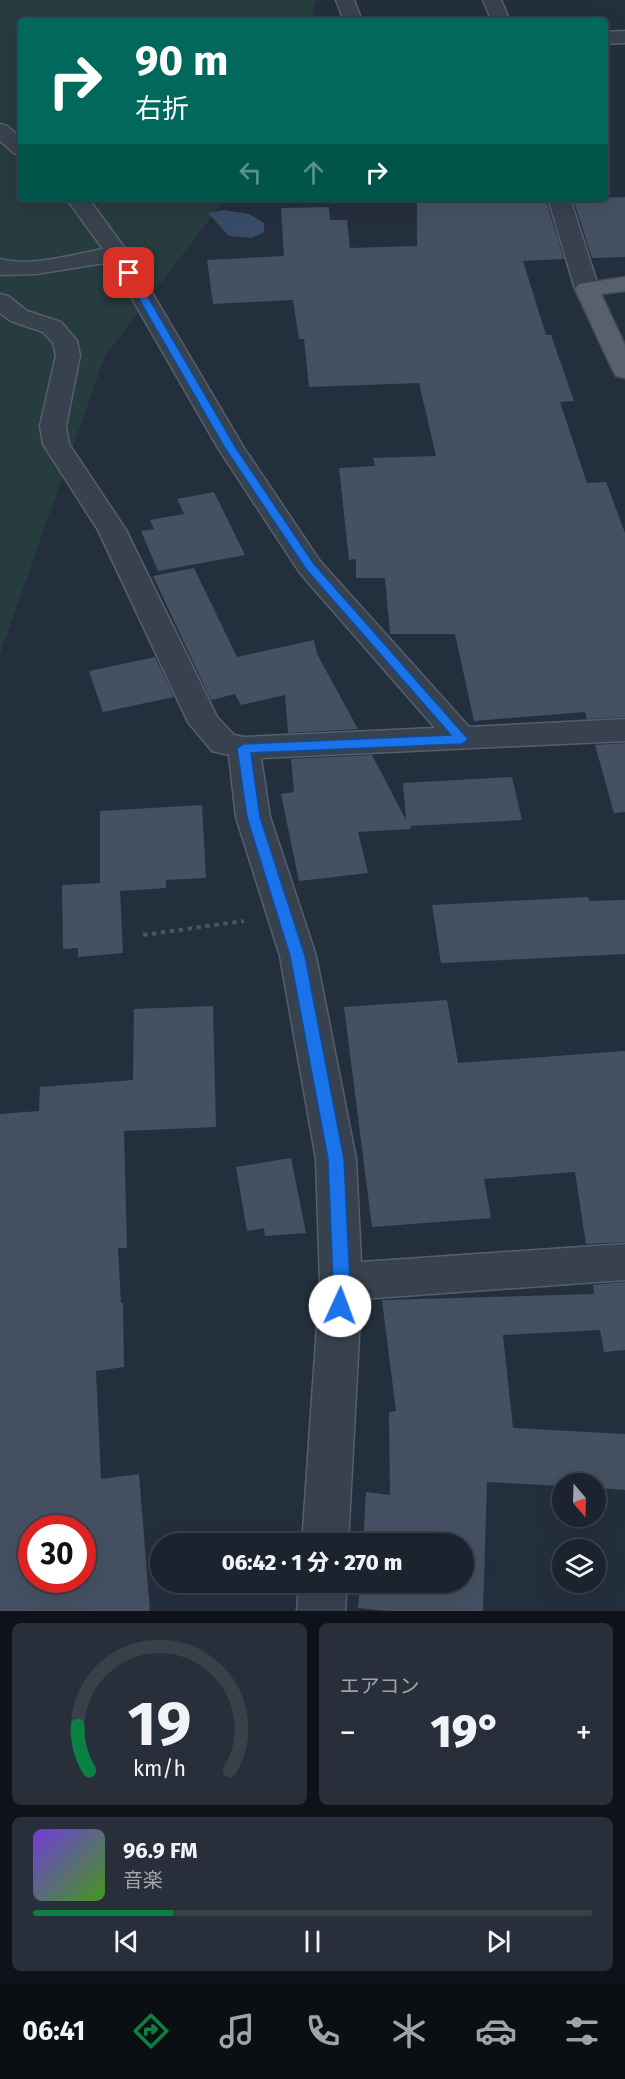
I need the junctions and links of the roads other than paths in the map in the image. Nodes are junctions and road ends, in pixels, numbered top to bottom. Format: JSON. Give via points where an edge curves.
{"nodes":[{"id":1,"x":345,"y":0,"type":"edge"},
{"id":2,"x":492,"y":0,"type":"edge"},
{"id":3,"x":352,"y":18,"type":"edge"},
{"id":4,"x":500,"y":18,"type":"edge"},
{"id":5,"x":625,"y":37,"type":"edge"},
{"id":6,"x":608,"y":38,"type":"edge"},
{"id":7,"x":0,"y":130,"type":"edge"},
{"id":8,"x":18,"y":146,"type":"edge"},
{"id":9,"x":78,"y":201,"type":"edge"},
{"id":10,"x":560,"y":201,"type":"edge"},
{"id":11,"x":118,"y":254,"type":"junction"},
{"id":12,"x":0,"y":266,"type":"edge"},
{"id":13,"x":625,"y":284,"type":"edge"},
{"id":14,"x":587,"y":288,"type":"junction"},
{"id":15,"x":0,"y":302,"type":"edge"},
{"id":16,"x":625,"y":371,"type":"edge"},
{"id":17,"x":625,"y":730,"type":"edge"},
{"id":18,"x":462,"y":739,"type":"junction"},
{"id":19,"x":244,"y":748,"type":"junction"},
{"id":20,"x":625,"y":1262,"type":"edge"},
{"id":21,"x":341,"y":1282,"type":"junction"},
{"id":22,"x":326,"y":1533,"type":"edge"},
{"id":23,"x":322,"y":1593,"type":"edge"},
{"id":24,"x":321,"y":1611,"type":"edge"}],
"edges":[{"from":1,"to":3,"type":"street"},
{"from":2,"to":4,"type":"street"},
{"from":5,"to":6,"type":"street"},
{"from":7,"to":8,"type":"street"},
{"from":9,"to":11,"type":"street"},
{"from":10,"to":14,"type":"street"},
{"from":11,"to":12,"type":"street","via":[[36,267]]},
{"from":11,"to":18,"type":"street","via":[[225,438],[310,567]]},
{"from":13,"to":14,"type":"main road"},
{"from":14,"to":16,"type":"main road"},
{"from":15,"to":19,"type":"street","via":[[19,316],[51,327],[65,341],[68,355],[53,426],[56,444],[112,530],[204,722],[224,743]]},
{"from":17,"to":18,"type":"street"},
{"from":18,"to":19,"type":"street"},
{"from":19,"to":21,"type":"street","via":[[254,817],[298,956],[336,1159]]},
{"from":20,"to":21,"type":"street"},
{"from":21,"to":22,"type":"street"},
{"from":23,"to":24,"type":"street"}]}
